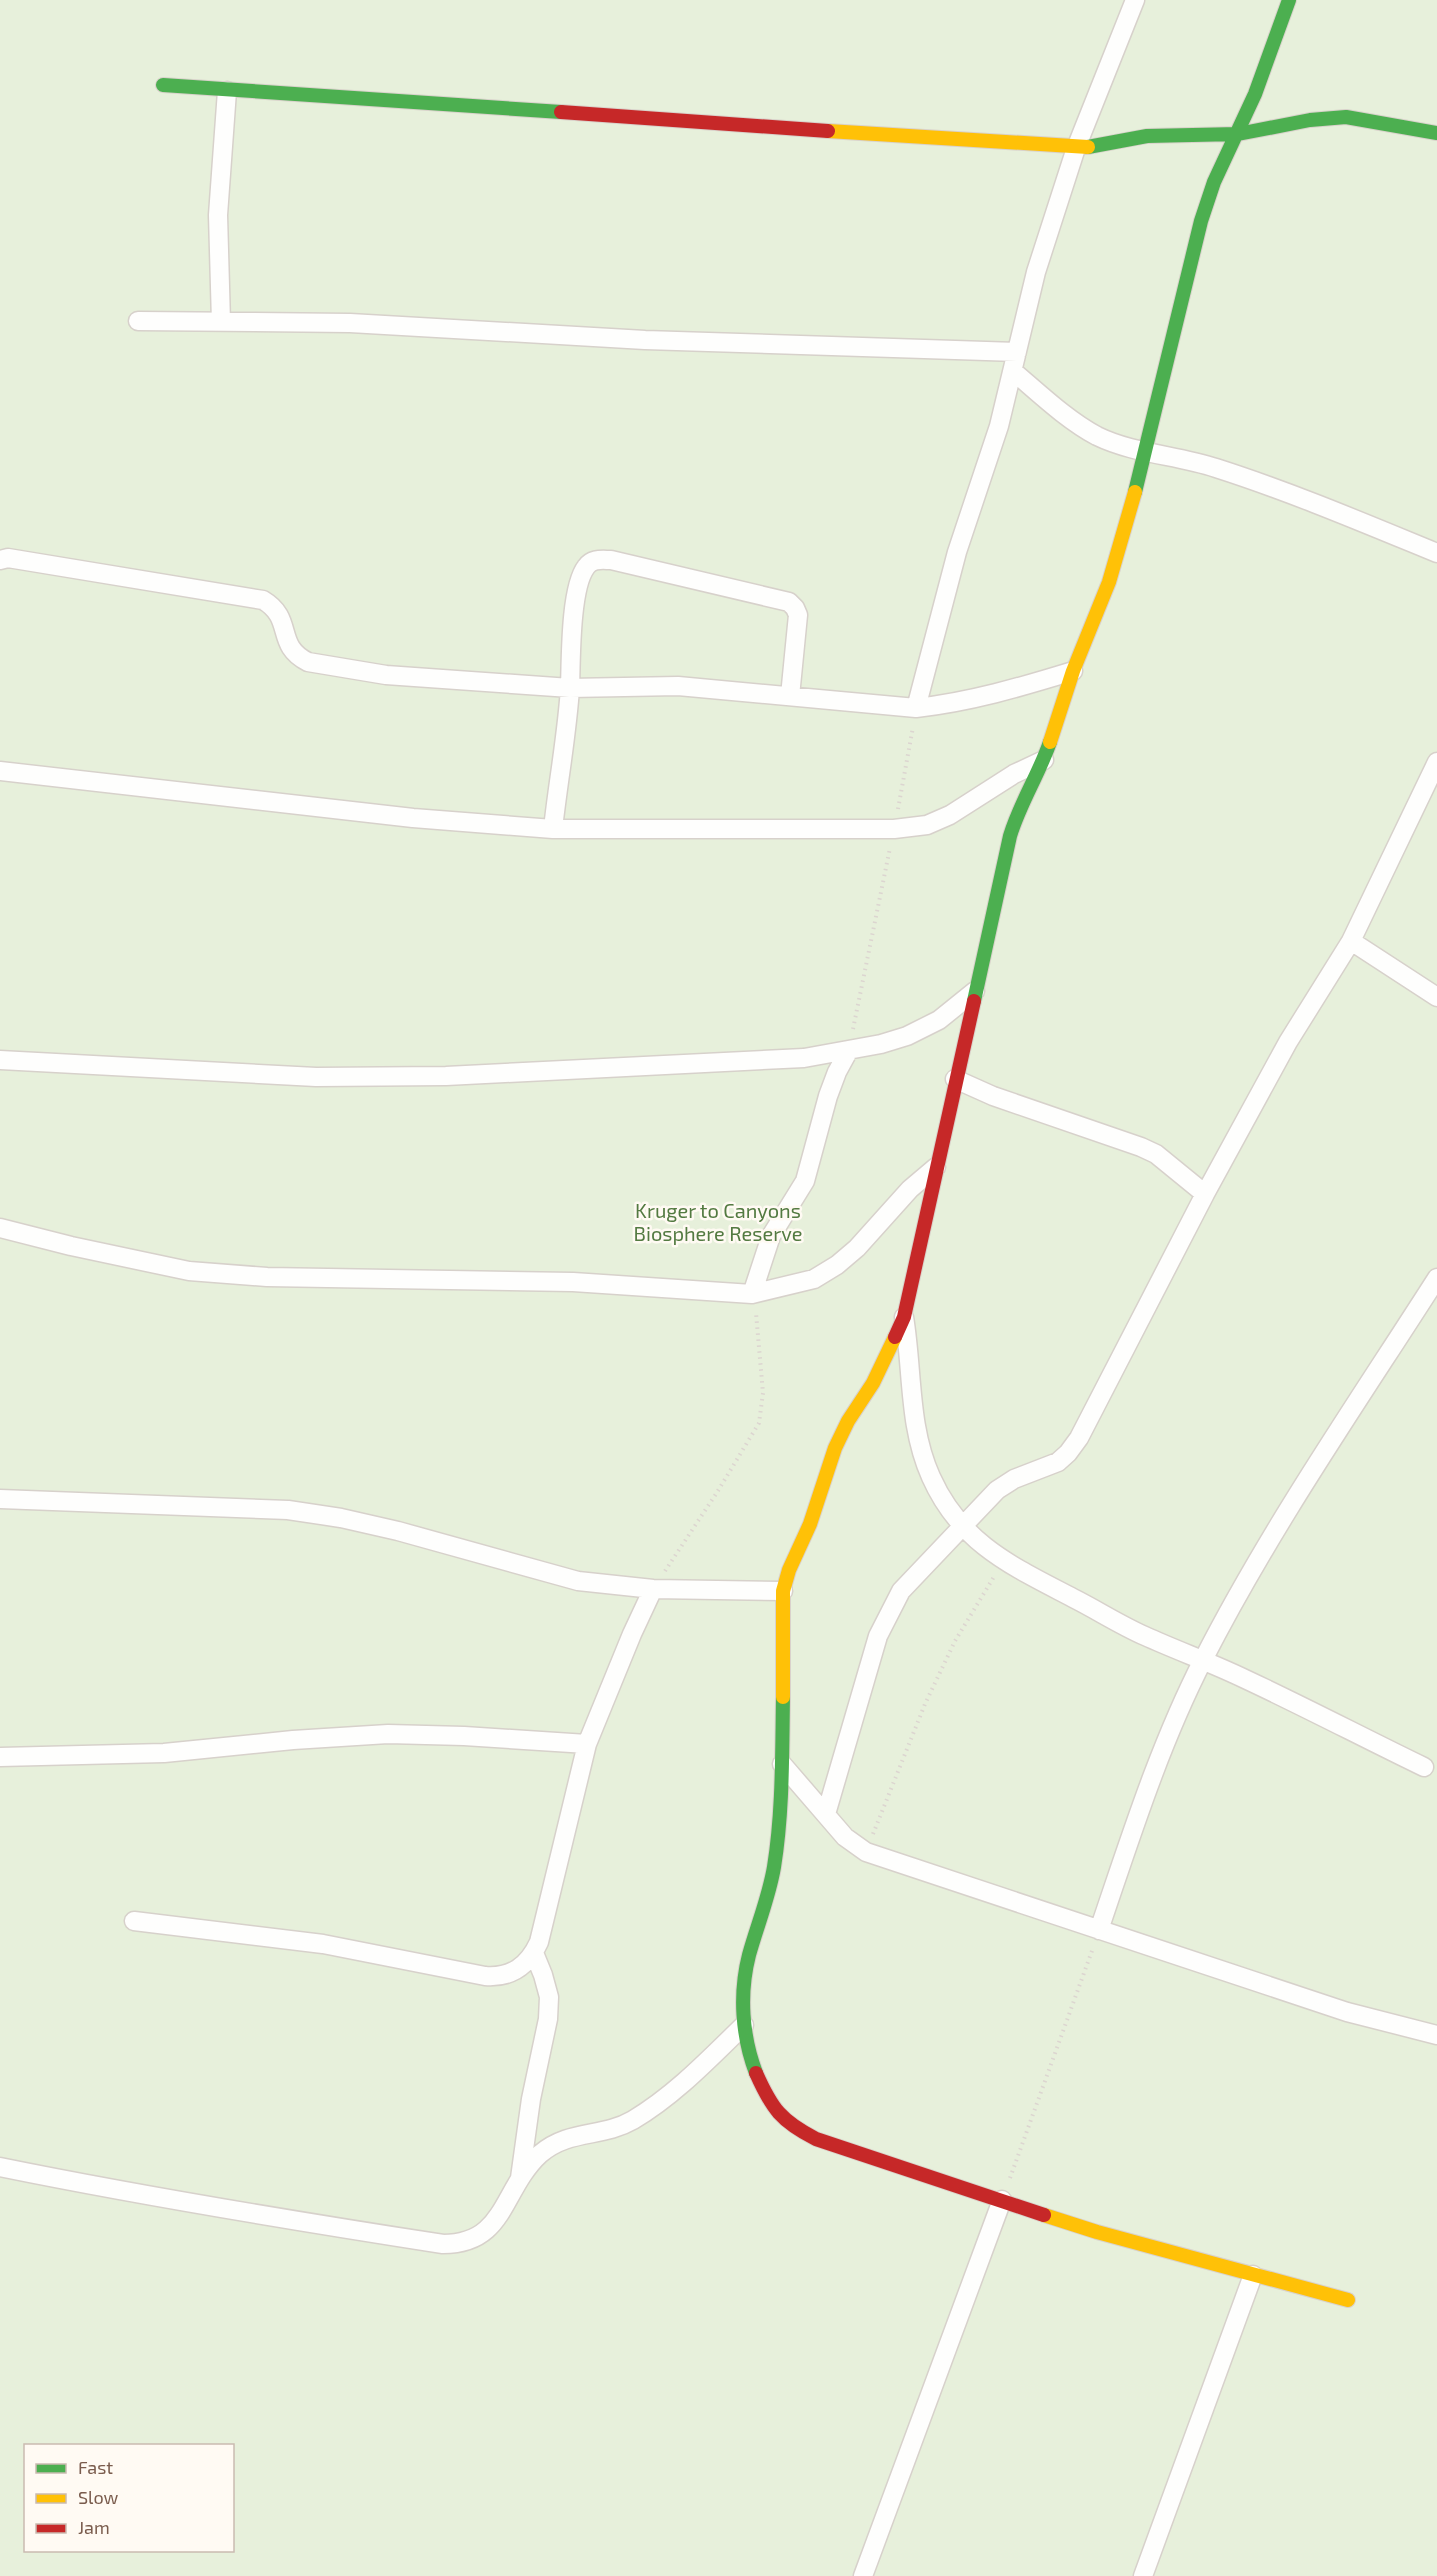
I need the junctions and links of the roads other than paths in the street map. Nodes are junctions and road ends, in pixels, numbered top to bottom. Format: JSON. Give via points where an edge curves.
{"nodes":[{"id":1,"x":1135,"y":0,"type":"edge"},
{"id":2,"x":1289,"y":0,"type":"edge"},
{"id":3,"x":163,"y":85,"type":"dead end"},
{"id":4,"x":227,"y":91,"type":"junction"},
{"id":5,"x":1437,"y":133,"type":"edge"},
{"id":6,"x":1238,"y":134,"type":"junction"},
{"id":7,"x":1076,"y":148,"type":"junction"},
{"id":8,"x":138,"y":321,"type":"dead end"},
{"id":9,"x":221,"y":322,"type":"junction"},
{"id":10,"x":1017,"y":352,"type":"junction"},
{"id":11,"x":1014,"y":372,"type":"junction"},
{"id":12,"x":1146,"y":452,"type":"junction"},
{"id":13,"x":1437,"y":553,"type":"edge"},
{"id":14,"x":0,"y":560,"type":"edge"},
{"id":15,"x":1073,"y":670,"type":"junction"},
{"id":16,"x":570,"y":688,"type":"junction"},
{"id":17,"x":790,"y":696,"type":"junction"},
{"id":18,"x":916,"y":708,"type":"junction"},
{"id":19,"x":1044,"y":760,"type":"junction"},
{"id":20,"x":1437,"y":762,"type":"edge"},
{"id":21,"x":0,"y":771,"type":"edge"},
{"id":22,"x":553,"y":829,"type":"junction"},
{"id":23,"x":1351,"y":941,"type":"junction"},
{"id":24,"x":975,"y":991,"type":"junction"},
{"id":25,"x":1437,"y":997,"type":"edge"},
{"id":26,"x":849,"y":1050,"type":"junction"},
{"id":27,"x":0,"y":1060,"type":"edge"},
{"id":28,"x":955,"y":1079,"type":"junction"},
{"id":29,"x":936,"y":1167,"type":"junction"},
{"id":30,"x":1205,"y":1194,"type":"junction"},
{"id":31,"x":0,"y":1228,"type":"edge"},
{"id":32,"x":1437,"y":1278,"type":"edge"},
{"id":33,"x":752,"y":1294,"type":"junction"},
{"id":34,"x":903,"y":1317,"type":"junction"},
{"id":35,"x":0,"y":1499,"type":"edge"},
{"id":36,"x":962,"y":1526,"type":"junction"},
{"id":37,"x":652,"y":1589,"type":"junction"},
{"id":38,"x":783,"y":1591,"type":"junction"},
{"id":39,"x":1202,"y":1661,"type":"junction"},
{"id":40,"x":587,"y":1744,"type":"junction"},
{"id":41,"x":0,"y":1757,"type":"edge"},
{"id":42,"x":782,"y":1764,"type":"junction"},
{"id":43,"x":1424,"y":1767,"type":"dead end"},
{"id":44,"x":826,"y":1814,"type":"junction"},
{"id":45,"x":134,"y":1921,"type":"dead end"},
{"id":46,"x":1099,"y":1930,"type":"junction"},
{"id":47,"x":534,"y":1953,"type":"junction"},
{"id":48,"x":744,"y":2025,"type":"junction"},
{"id":49,"x":1437,"y":2035,"type":"edge"},
{"id":50,"x":0,"y":2167,"type":"edge"},
{"id":51,"x":520,"y":2178,"type":"junction"},
{"id":52,"x":1002,"y":2200,"type":"junction"},
{"id":53,"x":1253,"y":2275,"type":"junction"},
{"id":54,"x":1348,"y":2300,"type":"dead end"},
{"id":55,"x":862,"y":2576,"type":"edge"},
{"id":56,"x":1143,"y":2576,"type":"edge"}],
"edges":[{"from":1,"to":7,"type":"street"},
{"from":2,"to":6,"type":"street"},
{"from":3,"to":4,"type":"street"},
{"from":4,"to":7,"type":"street"},
{"from":4,"to":9,"type":"street","via":[[218,214]]},
{"from":5,"to":6,"type":"street","via":[[1346,117]]},
{"from":6,"to":7,"type":"street","via":[[1147,136]]},
{"from":6,"to":12,"type":"street","via":[[1214,182],[1201,221]]},
{"from":7,"to":10,"type":"street","via":[[1036,272]]},
{"from":8,"to":9,"type":"street"},
{"from":9,"to":10,"type":"street","via":[[350,323],[645,340]]},
{"from":10,"to":11,"type":"street"},
{"from":11,"to":12,"type":"street","via":[[1096,435]]},
{"from":11,"to":18,"type":"street","via":[[957,552]]},
{"from":12,"to":13,"type":"street","via":[[1211,466],[1276,487]]},
{"from":12,"to":15,"type":"street","via":[[1108,582]]},
{"from":14,"to":16,"type":"street","via":[[8,558],[263,600],[274,606],[282,619],[291,651],[308,662],[387,675]]},
{"from":15,"to":18,"type":"street","via":[[952,704]]},
{"from":15,"to":19,"type":"street"},
{"from":16,"to":17,"type":"street","via":[[678,686]]},
{"from":16,"to":17,"type":"street","via":[[572,625],[584,568],[596,560],[611,560],[789,602],[798,615]]},
{"from":16,"to":22,"type":"street"},
{"from":17,"to":18,"type":"street"},
{"from":19,"to":22,"type":"street","via":[[927,825],[894,829]]},
{"from":19,"to":24,"type":"street","via":[[1010,837]]},
{"from":20,"to":23,"type":"street"},
{"from":21,"to":22,"type":"street","via":[[413,818]]},
{"from":23,"to":25,"type":"street"},
{"from":23,"to":30,"type":"street","via":[[1288,1042]]},
{"from":24,"to":26,"type":"street","via":[[922,1029]]},
{"from":24,"to":28,"type":"street"},
{"from":26,"to":27,"type":"street","via":[[804,1058],[446,1076],[316,1077]]},
{"from":26,"to":33,"type":"street","via":[[828,1096],[805,1181],[771,1236]]},
{"from":28,"to":29,"type":"street"},
{"from":28,"to":30,"type":"street","via":[[1142,1147]]},
{"from":29,"to":33,"type":"street","via":[[837,1265],[814,1278]]},
{"from":29,"to":34,"type":"street"},
{"from":30,"to":36,"type":"street","via":[[1079,1438],[1058,1462],[997,1490]]},
{"from":31,"to":33,"type":"street","via":[[189,1271],[343,1280],[573,1282]]},
{"from":32,"to":39,"type":"street","via":[[1255,1564]]},
{"from":34,"to":36,"type":"street","via":[[920,1447],[932,1478]]},
{"from":34,"to":38,"type":"street","via":[[873,1383],[836,1448]]},
{"from":35,"to":37,"type":"street","via":[[277,1510],[331,1516],[578,1581]]},
{"from":36,"to":39,"type":"street","via":[[1003,1562],[1143,1635]]},
{"from":36,"to":44,"type":"street","via":[[901,1591],[890,1610],[860,1693]]},
{"from":37,"to":38,"type":"street"},
{"from":37,"to":40,"type":"street"},
{"from":38,"to":42,"type":"street"},
{"from":39,"to":43,"type":"street"},
{"from":39,"to":46,"type":"street","via":[[1150,1780]]},
{"from":40,"to":41,"type":"street","via":[[388,1734],[164,1753]]},
{"from":40,"to":47,"type":"street"},
{"from":42,"to":44,"type":"street"},
{"from":42,"to":48,"type":"street","via":[[776,1857],[745,1971]]},
{"from":44,"to":46,"type":"street","via":[[850,1842],[866,1852]]},
{"from":45,"to":47,"type":"street","via":[[323,1944],[496,1977],[524,1966]]},
{"from":46,"to":49,"type":"street","via":[[1347,2012]]},
{"from":47,"to":51,"type":"street","via":[[549,1997],[548,2019]]},
{"from":48,"to":51,"type":"street","via":[[671,2093],[631,2121],[559,2140],[539,2155]]},
{"from":48,"to":52,"type":"street","via":[[753,2068],[768,2100],[786,2123],[816,2139]]},
{"from":50,"to":51,"type":"street","via":[[137,2194],[443,2244],[473,2241],[485,2233]]},
{"from":52,"to":53,"type":"street","via":[[1096,2232]]},
{"from":52,"to":55,"type":"street"},
{"from":53,"to":54,"type":"street"},
{"from":53,"to":56,"type":"street"}]}
